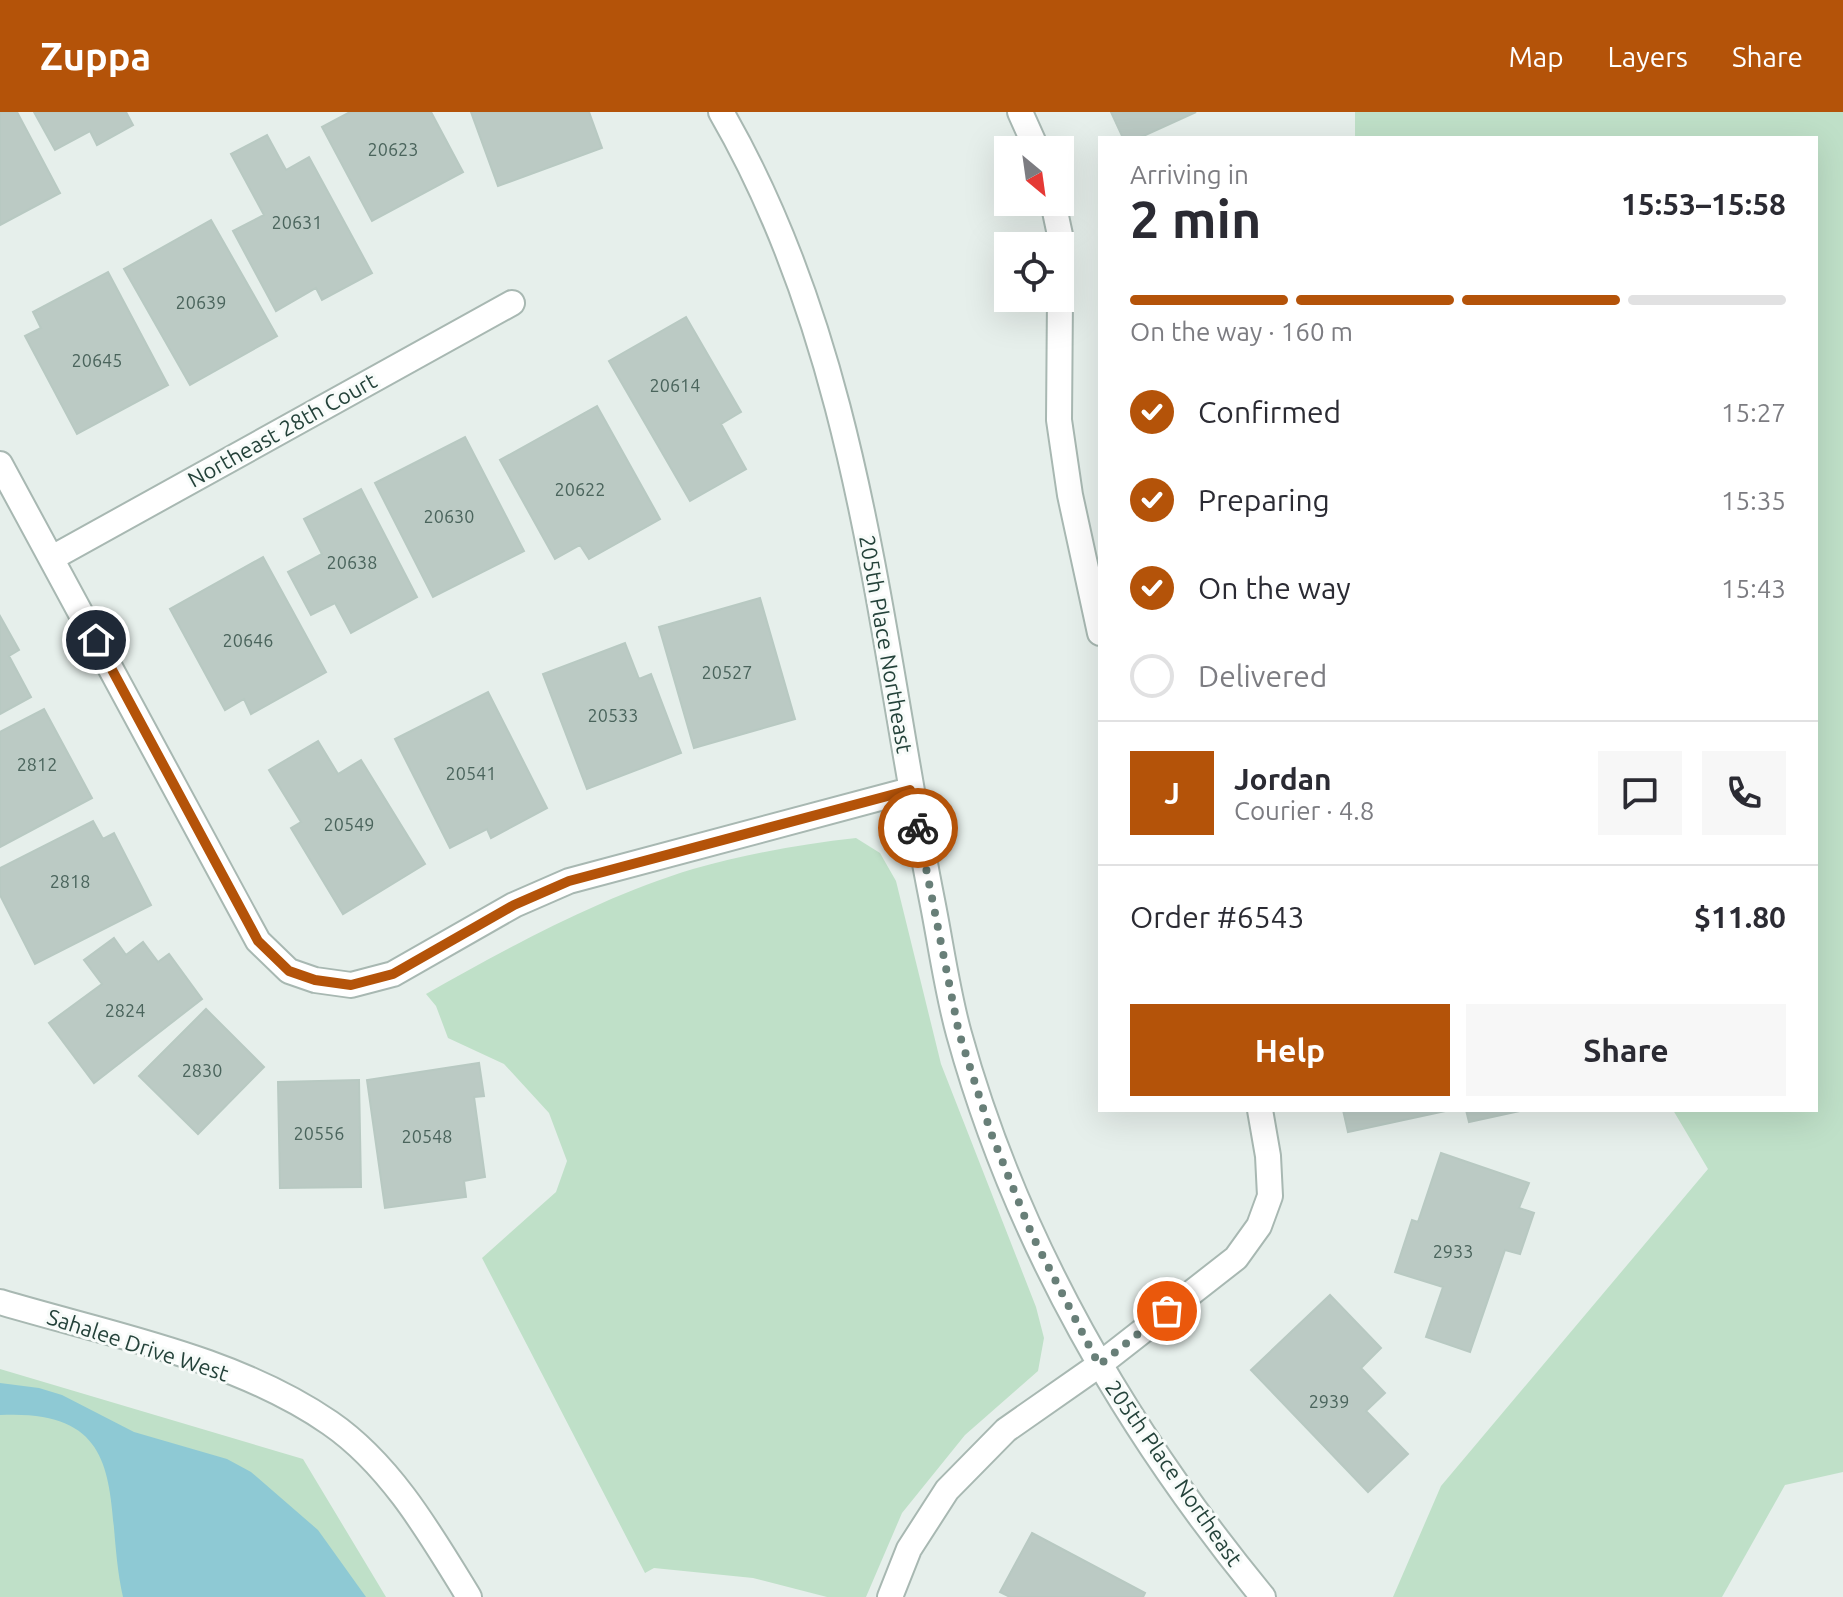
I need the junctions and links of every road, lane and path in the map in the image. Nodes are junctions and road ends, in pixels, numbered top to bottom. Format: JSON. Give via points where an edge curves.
{"nodes":[{"id":1,"x":721,"y":112,"type":"edge"},
{"id":2,"x":1020,"y":112,"type":"edge"},
{"id":3,"x":1031,"y":136,"type":"edge"},
{"id":4,"x":512,"y":303,"type":"dead end"},
{"id":5,"x":1060,"y":312,"type":"edge"},
{"id":6,"x":0,"y":464,"type":"edge"},
{"id":7,"x":52,"y":558,"type":"junction"},
{"id":8,"x":1098,"y":624,"type":"edge"},
{"id":9,"x":910,"y":790,"type":"junction"},
{"id":10,"x":1260,"y":1112,"type":"edge"},
{"id":11,"x":0,"y":1302,"type":"edge"},
{"id":12,"x":1099,"y":1365,"type":"junction"},
{"id":13,"x":469,"y":1597,"type":"edge"},
{"id":14,"x":890,"y":1597,"type":"edge"},
{"id":15,"x":1263,"y":1597,"type":"edge"}],
"edges":[{"from":1,"to":9,"type":"street","name":"205th Place Northeast","via":[[789,256],[836,397],[861,496]]},
{"from":2,"to":3,"type":"street"},
{"from":4,"to":7,"type":"street","name":"Northeast 28th Court"},
{"from":5,"to":8,"type":"street","via":[[1059,420]]},
{"from":6,"to":7,"type":"street"},
{"from":7,"to":9,"type":"street","via":[[258,941],[289,971],[315,980],[351,985],[393,974],[514,905],[569,881]]},
{"from":9,"to":12,"type":"street","name":"205th Place Northeast","via":[[959,1033],[991,1133],[1032,1235]]},
{"from":10,"to":12,"type":"street","via":[[1270,1196],[1259,1226],[1236,1258]]},
{"from":11,"to":13,"type":"street","name":"Sahalee Drive West","via":[[201,1361],[331,1423],[373,1461],[423,1522]]},
{"from":12,"to":14,"type":"street","via":[[1006,1430],[947,1490],[909,1549]]},
{"from":12,"to":15,"type":"street","name":"205th Place Northeast","via":[[1178,1485]]}]}
